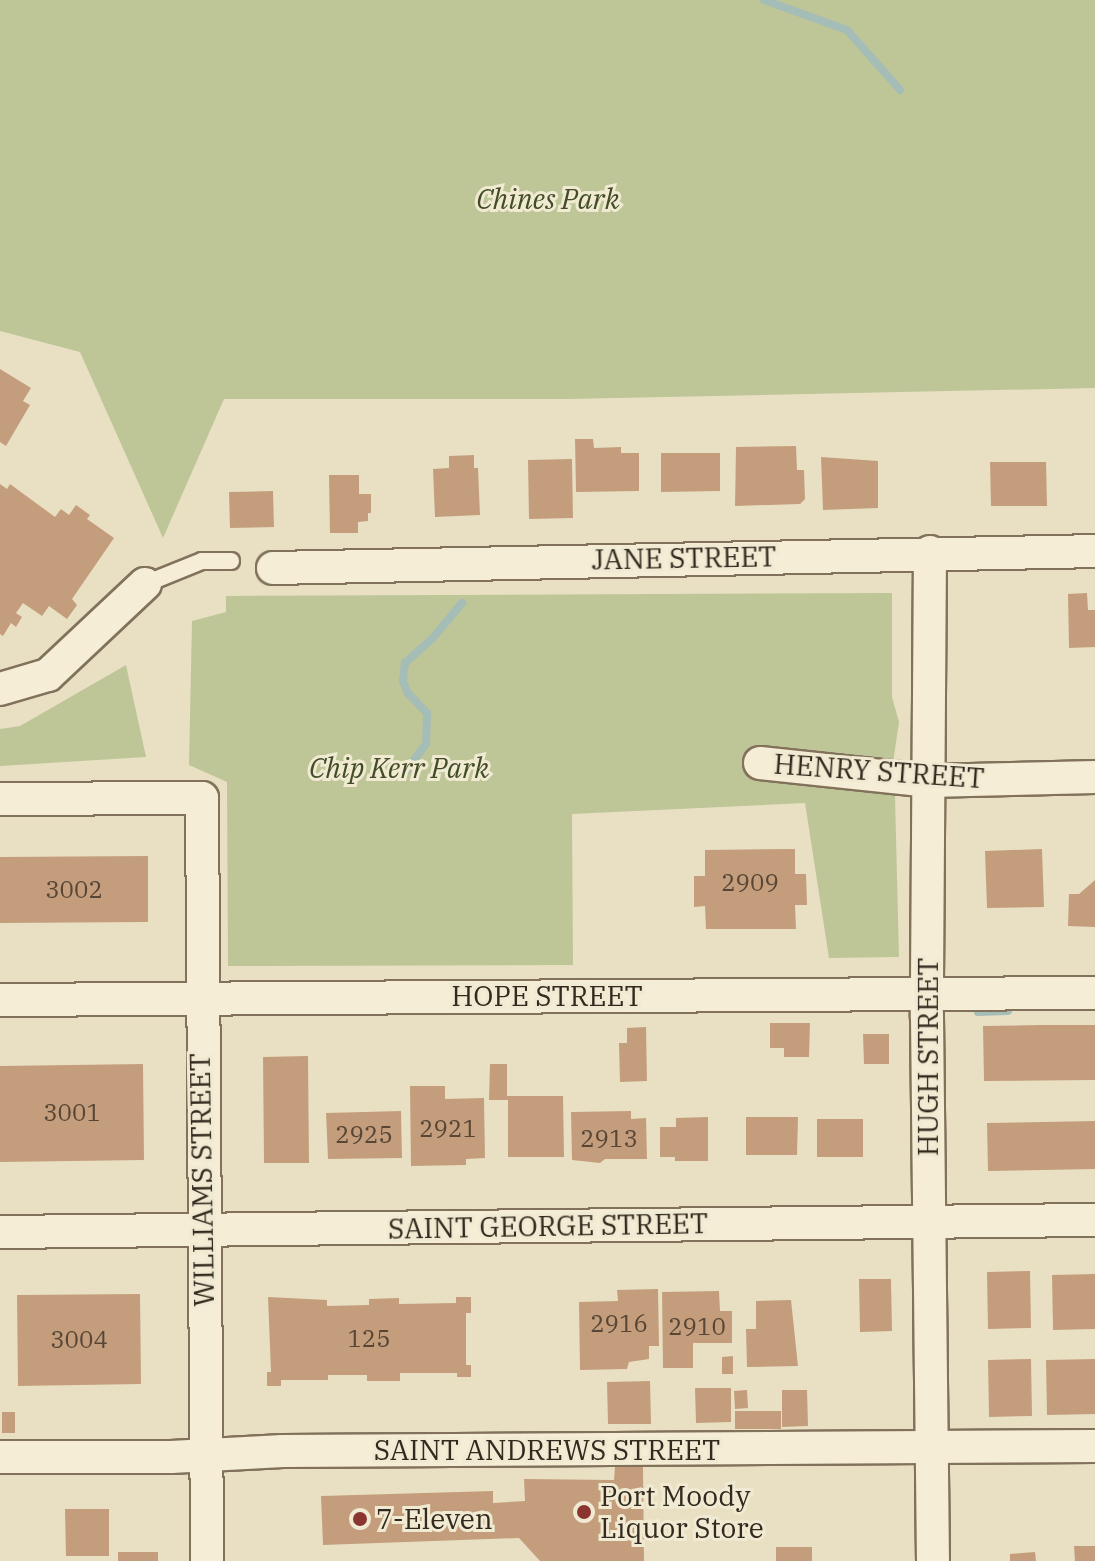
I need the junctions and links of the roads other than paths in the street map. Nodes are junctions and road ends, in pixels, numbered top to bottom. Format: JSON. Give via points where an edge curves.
{"nodes":[{"id":1,"x":1095,"y":551,"type":"edge"},
{"id":2,"x":930,"y":552,"type":"junction"},
{"id":3,"x":231,"y":561,"type":"dead end"},
{"id":4,"x":273,"y":568,"type":"dead end"},
{"id":5,"x":145,"y":584,"type":"joint"},
{"id":6,"x":0,"y":689,"type":"edge"},
{"id":7,"x":760,"y":763,"type":"dead end"},
{"id":8,"x":1095,"y":777,"type":"edge"},
{"id":9,"x":928,"y":781,"type":"junction"},
{"id":10,"x":0,"y":799,"type":"edge"},
{"id":11,"x":1095,"y":993,"type":"edge"},
{"id":12,"x":927,"y":994,"type":"junction"},
{"id":13,"x":201,"y":997,"type":"junction"},
{"id":14,"x":0,"y":1000,"type":"edge"},
{"id":15,"x":1095,"y":1220,"type":"edge"},
{"id":16,"x":929,"y":1223,"type":"junction"},
{"id":17,"x":203,"y":1230,"type":"junction"},
{"id":18,"x":0,"y":1232,"type":"edge"},
{"id":19,"x":1095,"y":1446,"type":"edge"},
{"id":20,"x":932,"y":1449,"type":"junction"},
{"id":21,"x":206,"y":1455,"type":"junction"},
{"id":22,"x":0,"y":1457,"type":"edge"},
{"id":23,"x":207,"y":1561,"type":"edge"},
{"id":24,"x":933,"y":1561,"type":"edge"}],
"edges":[{"from":1,"to":2,"type":"street","name":"JANE STREET"},
{"from":2,"to":4,"type":"street","name":"JANE STREET"},
{"from":2,"to":9,"type":"street","name":"HUGH STREET"},
{"from":3,"to":5,"type":"lane","via":[[202,561]]},
{"from":5,"to":6,"type":"street","via":[[48,675]]},
{"from":7,"to":9,"type":"street","name":"HENRY STREET"},
{"from":8,"to":9,"type":"street","name":"HENRY STREET"},
{"from":9,"to":12,"type":"street","name":"HUGH STREET"},
{"from":10,"to":13,"type":"street","name":"WILLIAMS STREET","via":[[202,798]]},
{"from":11,"to":12,"type":"street","name":"HOPE STREET"},
{"from":12,"to":13,"type":"street","name":"HOPE STREET"},
{"from":12,"to":16,"type":"street","name":"HUGH STREET"},
{"from":13,"to":14,"type":"street","name":"HOPE STREET"},
{"from":13,"to":17,"type":"street","name":"WILLIAMS STREET"},
{"from":15,"to":16,"type":"street","name":"SAINT GEORGE STREET"},
{"from":16,"to":17,"type":"street","name":"SAINT GEORGE STREET"},
{"from":16,"to":20,"type":"street","name":"HUGH STREET"},
{"from":17,"to":18,"type":"street","name":"SAINT GEORGE STREET"},
{"from":17,"to":21,"type":"street","name":"WILLIAMS STREET"},
{"from":19,"to":20,"type":"street","name":"SAINT ANDREWS STREET"},
{"from":20,"to":21,"type":"street","name":"SAINT ANDREWS STREET"},
{"from":20,"to":24,"type":"street","name":"HUGH STREET"},
{"from":21,"to":22,"type":"street","name":"SAINT ANDREWS STREET"},
{"from":21,"to":23,"type":"street","name":"WILLIAMS STREET"}]}
